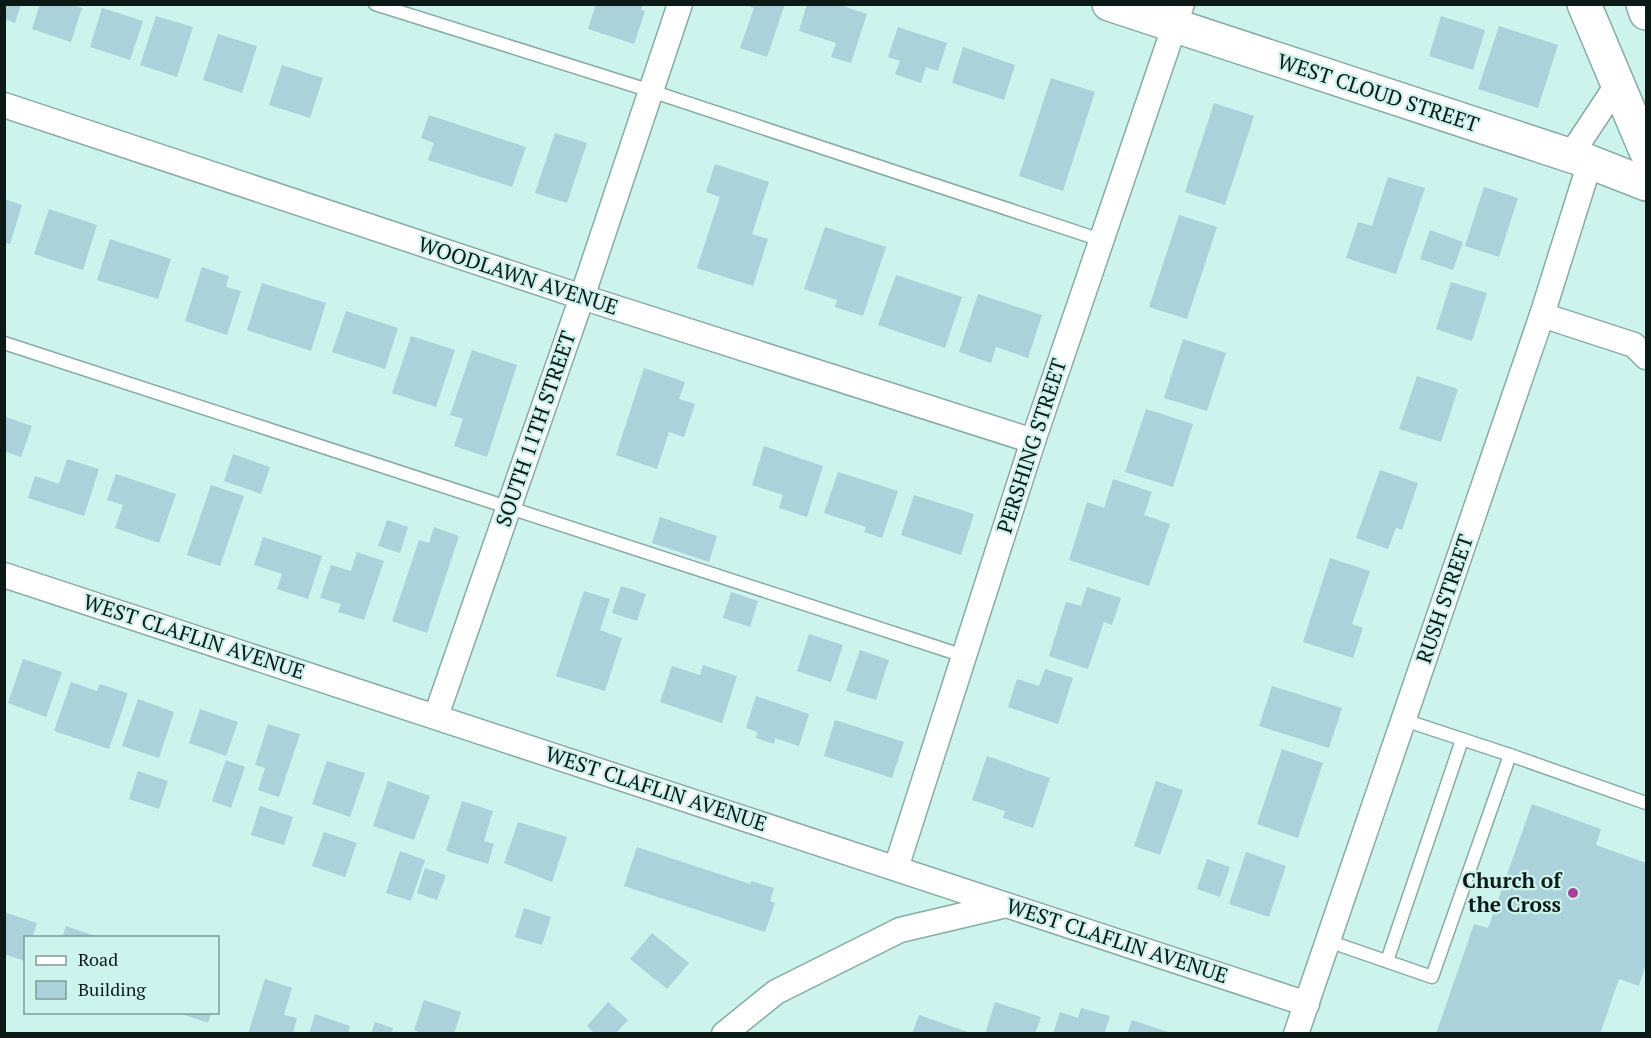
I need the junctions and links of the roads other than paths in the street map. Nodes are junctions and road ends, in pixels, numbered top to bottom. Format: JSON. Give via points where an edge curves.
{"nodes":[{"id":1,"x":375,"y":4,"type":"edge"},
{"id":2,"x":680,"y":4,"type":"edge"},
{"id":3,"x":1109,"y":4,"type":"edge"},
{"id":4,"x":1584,"y":4,"type":"edge"},
{"id":5,"x":1643,"y":4,"type":"edge"},
{"id":6,"x":1647,"y":13,"type":"edge"},
{"id":7,"x":1178,"y":15,"type":"edge"},
{"id":8,"x":1617,"y":85,"type":"junction"},
{"id":9,"x":651,"y":91,"type":"junction"},
{"id":10,"x":4,"y":105,"type":"edge"},
{"id":11,"x":1647,"y":151,"type":"edge"},
{"id":12,"x":1580,"y":159,"type":"junction"},
{"id":13,"x":1647,"y":184,"type":"edge"},
{"id":14,"x":1101,"y":240,"type":"junction"},
{"id":15,"x":582,"y":297,"type":"junction"},
{"id":16,"x":1542,"y":315,"type":"junction"},
{"id":17,"x":4,"y":343,"type":"edge"},
{"id":18,"x":1647,"y":357,"type":"edge"},
{"id":19,"x":1033,"y":441,"type":"junction"},
{"id":20,"x":509,"y":507,"type":"junction"},
{"id":21,"x":4,"y":575,"type":"edge"},
{"id":22,"x":964,"y":656,"type":"junction"},
{"id":23,"x":436,"y":716,"type":"junction"},
{"id":24,"x":1404,"y":720,"type":"junction"},
{"id":25,"x":1462,"y":740,"type":"junction"},
{"id":26,"x":1510,"y":755,"type":"junction"},
{"id":27,"x":1647,"y":803,"type":"edge"},
{"id":28,"x":896,"y":868,"type":"junction"},
{"id":29,"x":1006,"y":905,"type":"junction"},
{"id":30,"x":1328,"y":941,"type":"junction"},
{"id":31,"x":1386,"y":961,"type":"junction"},
{"id":32,"x":1307,"y":1004,"type":"junction"},
{"id":33,"x":724,"y":1034,"type":"edge"},
{"id":34,"x":1296,"y":1034,"type":"edge"}],
"edges":[{"from":1,"to":9,"type":"lane"},
{"from":2,"to":9,"type":"street","name":"SOUTH 11TH STREET"},
{"from":3,"to":7,"type":"main road","name":"WEST CLOUD STREET"},
{"from":4,"to":8,"type":"main road"},
{"from":5,"to":6,"type":"main road"},
{"from":7,"to":12,"type":"main road","name":"WEST CLOUD STREET"},
{"from":7,"to":14,"type":"street","name":"PERSHING STREET"},
{"from":8,"to":11,"type":"main road"},
{"from":8,"to":12,"type":"street","name":"RUSH STREET"},
{"from":9,"to":14,"type":"lane"},
{"from":9,"to":15,"type":"street","name":"SOUTH 11TH STREET"},
{"from":10,"to":15,"type":"street","name":"WOODLAWN AVENUE"},
{"from":12,"to":13,"type":"main road","name":"WEST CLOUD STREET"},
{"from":12,"to":16,"type":"street","name":"RUSH STREET"},
{"from":14,"to":19,"type":"street","name":"PERSHING STREET"},
{"from":15,"to":19,"type":"street","name":"WOODLAWN AVENUE"},
{"from":15,"to":20,"type":"street","name":"SOUTH 11TH STREET"},
{"from":16,"to":18,"type":"street","via":[[1634,345]]},
{"from":16,"to":24,"type":"street","name":"RUSH STREET"},
{"from":17,"to":20,"type":"lane"},
{"from":19,"to":22,"type":"street","name":"PERSHING STREET"},
{"from":20,"to":22,"type":"lane"},
{"from":20,"to":23,"type":"street","name":"SOUTH 11TH STREET"},
{"from":21,"to":23,"type":"street","name":"WEST CLAFLIN AVENUE"},
{"from":22,"to":28,"type":"street","name":"PERSHING STREET"},
{"from":23,"to":28,"type":"street","name":"WEST CLAFLIN AVENUE"},
{"from":24,"to":25,"type":"lane"},
{"from":24,"to":30,"type":"street","name":"RUSH STREET"},
{"from":25,"to":26,"type":"lane"},
{"from":25,"to":31,"type":"lane"},
{"from":26,"to":27,"type":"lane"},
{"from":26,"to":31,"type":"lane","via":[[1432,977]]},
{"from":28,"to":29,"type":"street","name":"WEST CLAFLIN AVENUE"},
{"from":29,"to":32,"type":"street","name":"WEST CLAFLIN AVENUE"},
{"from":29,"to":33,"type":"street","via":[[900,930],[776,992]]},
{"from":30,"to":31,"type":"lane"},
{"from":30,"to":32,"type":"street","name":"RUSH STREET"},
{"from":32,"to":34,"type":"street","name":"RUSH STREET"}]}
